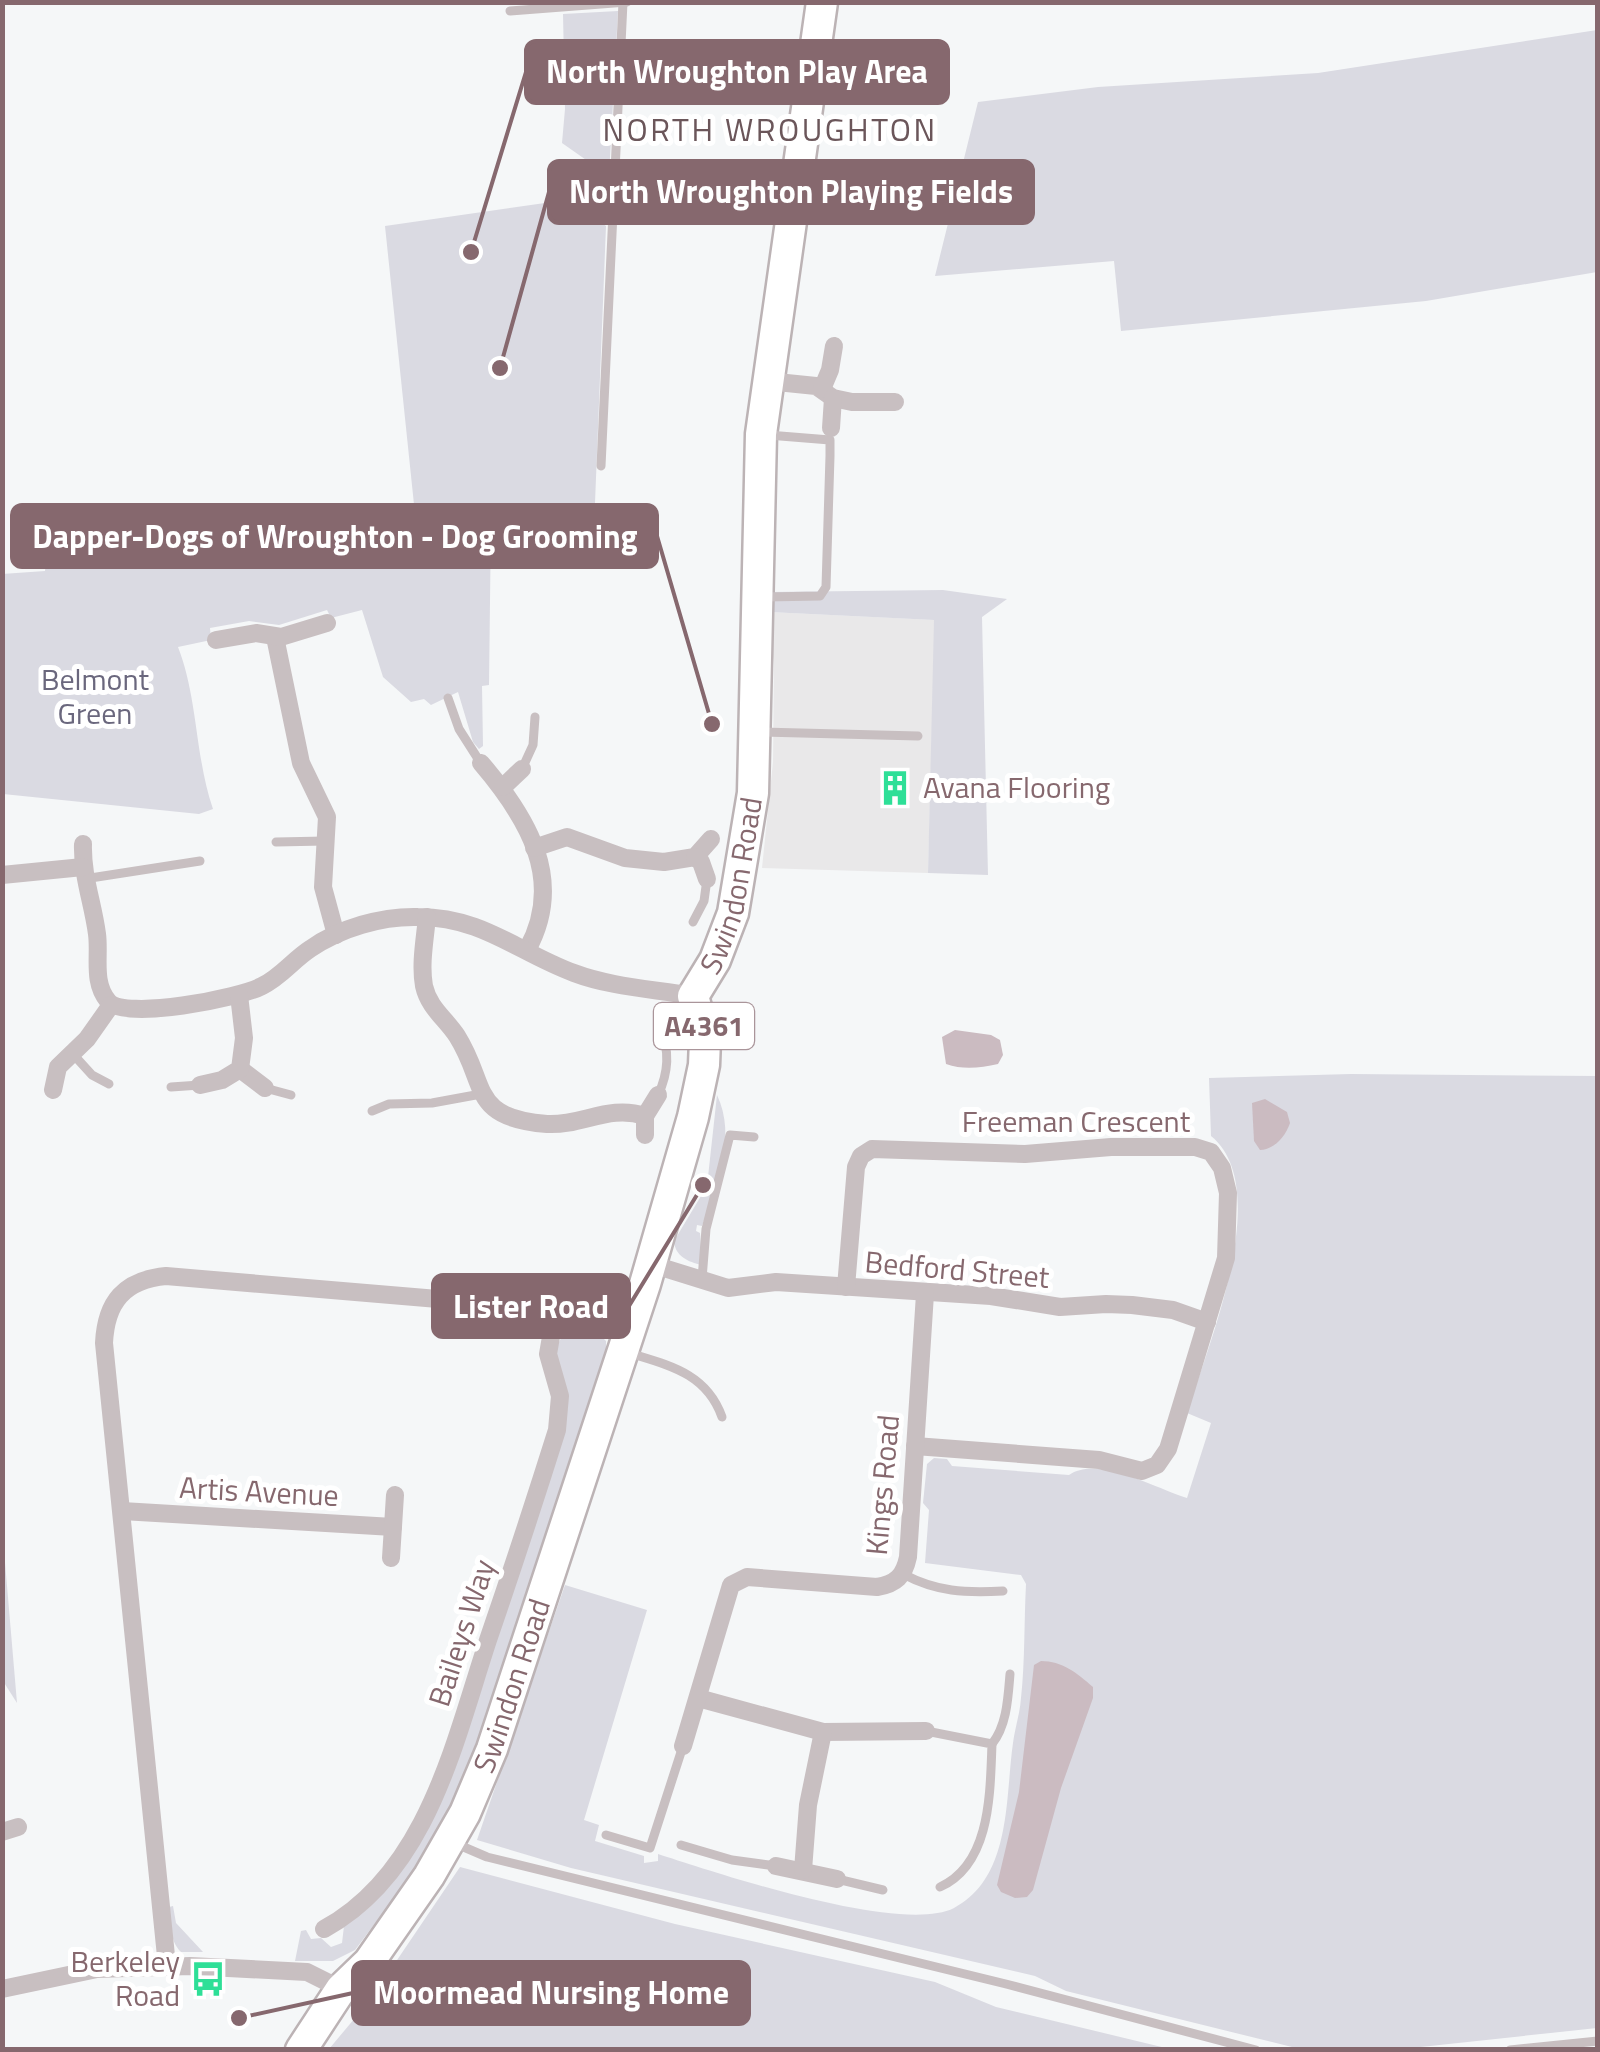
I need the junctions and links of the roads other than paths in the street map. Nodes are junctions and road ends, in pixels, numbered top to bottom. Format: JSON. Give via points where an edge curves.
{"nodes":[{"id":1,"x":822,"y":2,"type":"edge"},
{"id":2,"x":624,"y":3,"type":"edge"},
{"id":3,"x":510,"y":11,"type":"dead end"},
{"id":4,"x":612,"y":196,"type":"junction"},
{"id":5,"x":793,"y":208,"type":"junction"},
{"id":6,"x":834,"y":346,"type":"dead end"},
{"id":7,"x":767,"y":382,"type":"junction"},
{"id":8,"x":828,"y":393,"type":"junction"},
{"id":9,"x":895,"y":402,"type":"dead end"},
{"id":10,"x":831,"y":428,"type":"dead end"},
{"id":11,"x":761,"y":434,"type":"junction"},
{"id":12,"x":601,"y":466,"type":"dead end"},
{"id":13,"x":755,"y":597,"type":"junction"},
{"id":14,"x":327,"y":623,"type":"dead end"},
{"id":15,"x":275,"y":637,"type":"junction"},
{"id":16,"x":216,"y":640,"type":"dead end"},
{"id":17,"x":448,"y":698,"type":"dead end"},
{"id":18,"x":535,"y":718,"type":"dead end"},
{"id":19,"x":756,"y":732,"type":"junction"},
{"id":20,"x":918,"y":736,"type":"dead end"},
{"id":21,"x":480,"y":762,"type":"joint"},
{"id":22,"x":522,"y":768,"type":"joint"},
{"id":23,"x":503,"y":786,"type":"junction"},
{"id":24,"x":711,"y":838,"type":"dead end"},
{"id":25,"x":328,"y":841,"type":"junction"},
{"id":26,"x":276,"y":842,"type":"dead end"},
{"id":27,"x":83,"y":844,"type":"dead end"},
{"id":28,"x":534,"y":848,"type":"junction"},
{"id":29,"x":695,"y":857,"type":"junction"},
{"id":30,"x":200,"y":861,"type":"dead end"},
{"id":31,"x":84,"y":873,"type":"junction"},
{"id":32,"x":2,"y":875,"type":"edge"},
{"id":33,"x":707,"y":879,"type":"joint"},
{"id":34,"x":427,"y":917,"type":"junction"},
{"id":35,"x":693,"y":922,"type":"dead end"},
{"id":36,"x":336,"y":934,"type":"junction"},
{"id":37,"x":527,"y":950,"type":"junction"},
{"id":38,"x":240,"y":995,"type":"junction"},
{"id":39,"x":693,"y":996,"type":"junction"},
{"id":40,"x":111,"y":1005,"type":"junction"},
{"id":41,"x":659,"y":1029,"type":"dead end"},
{"id":42,"x":72,"y":1053,"type":"junction"},
{"id":43,"x":240,"y":1070,"type":"junction"},
{"id":44,"x":109,"y":1084,"type":"dead end"},
{"id":45,"x":200,"y":1086,"type":"joint"},
{"id":46,"x":170,"y":1087,"type":"dead end"},
{"id":47,"x":265,"y":1088,"type":"joint"},
{"id":48,"x":53,"y":1090,"type":"dead end"},
{"id":49,"x":481,"y":1094,"type":"junction"},
{"id":50,"x":291,"y":1095,"type":"dead end"},
{"id":51,"x":658,"y":1095,"type":"joint"},
{"id":52,"x":372,"y":1111,"type":"dead end"},
{"id":53,"x":754,"y":1137,"type":"dead end"},
{"id":54,"x":651,"y":1264,"type":"junction"},
{"id":55,"x":701,"y":1281,"type":"junction"},
{"id":56,"x":846,"y":1287,"type":"junction"},
{"id":57,"x":925,"y":1294,"type":"junction"},
{"id":58,"x":555,"y":1314,"type":"junction"},
{"id":59,"x":1207,"y":1322,"type":"junction"},
{"id":60,"x":626,"y":1342,"type":"junction"},
{"id":61,"x":722,"y":1416,"type":"dead end"},
{"id":62,"x":916,"y":1446,"type":"junction"},
{"id":63,"x":394,"y":1495,"type":"dead end"},
{"id":64,"x":122,"y":1512,"type":"junction"},
{"id":65,"x":393,"y":1527,"type":"junction"},
{"id":66,"x":391,"y":1558,"type":"dead end"},
{"id":67,"x":903,"y":1574,"type":"junction"},
{"id":68,"x":1003,"y":1592,"type":"dead end"},
{"id":69,"x":1010,"y":1674,"type":"dead end"},
{"id":70,"x":698,"y":1698,"type":"junction"},
{"id":71,"x":926,"y":1731,"type":"joint"},
{"id":72,"x":822,"y":1732,"type":"junction"},
{"id":73,"x":992,"y":1744,"type":"junction"},
{"id":74,"x":683,"y":1746,"type":"joint"},
{"id":75,"x":606,"y":1835,"type":"dead end"},
{"id":76,"x":450,"y":1841,"type":"junction"},
{"id":77,"x":682,"y":1846,"type":"dead end"},
{"id":78,"x":776,"y":1866,"type":"joint"},
{"id":79,"x":803,"y":1870,"type":"junction"},
{"id":80,"x":837,"y":1879,"type":"joint"},
{"id":81,"x":940,"y":1887,"type":"dead end"},
{"id":82,"x":883,"y":1890,"type":"dead end"},
{"id":83,"x":324,"y":1929,"type":"dead end"},
{"id":84,"x":167,"y":1966,"type":"junction"},
{"id":85,"x":2,"y":1989,"type":"edge"},
{"id":86,"x":341,"y":1989,"type":"junction"},
{"id":87,"x":1598,"y":2041,"type":"edge"},
{"id":88,"x":300,"y":2050,"type":"edge"},
{"id":89,"x":1256,"y":2050,"type":"edge"},
{"id":90,"x":1510,"y":2050,"type":"edge"}],
"edges":[{"from":1,"to":5,"type":"main road","name":"Swindon Road","number":"A4361"},
{"from":2,"to":3,"type":"lane"},
{"from":2,"to":4,"type":"lane"},
{"from":4,"to":5,"type":"lane"},
{"from":4,"to":12,"type":"lane"},
{"from":5,"to":7,"type":"main road","name":"Swindon Road","number":"A4361"},
{"from":6,"to":8,"type":"street"},
{"from":7,"to":8,"type":"street"},
{"from":7,"to":11,"type":"main road","name":"Swindon Road","number":"A4361"},
{"from":8,"to":9,"type":"street","via":[[852,402]]},
{"from":8,"to":10,"type":"street"},
{"from":11,"to":13,"type":"main road","name":"Swindon Road","number":"A4361"},
{"from":11,"to":13,"type":"lane","via":[[830,440],[826,586],[820,596]]},
{"from":13,"to":19,"type":"main road","name":"Swindon Road","number":"A4361"},
{"from":14,"to":15,"type":"street"},
{"from":15,"to":16,"type":"street"},
{"from":15,"to":25,"type":"street","via":[[301,763],[324,806]]},
{"from":17,"to":21,"type":"lane"},
{"from":18,"to":22,"type":"lane"},
{"from":19,"to":20,"type":"lane"},
{"from":19,"to":39,"type":"main road","name":"Swindon Road","number":"A4361","via":[[733,913]]},
{"from":21,"to":23,"type":"street"},
{"from":22,"to":23,"type":"street"},
{"from":23,"to":28,"type":"street"},
{"from":24,"to":29,"type":"street"},
{"from":25,"to":26,"type":"lane"},
{"from":25,"to":36,"type":"street","via":[[323,887]]},
{"from":27,"to":31,"type":"street"},
{"from":28,"to":29,"type":"street","via":[[567,838],[635,860]]},
{"from":28,"to":37,"type":"street","via":[[543,910]]},
{"from":29,"to":33,"type":"street"},
{"from":30,"to":31,"type":"lane"},
{"from":31,"to":32,"type":"street"},
{"from":31,"to":40,"type":"street","via":[[100,984]]},
{"from":33,"to":35,"type":"lane"},
{"from":34,"to":36,"type":"street","via":[[388,919]]},
{"from":34,"to":37,"type":"street","via":[[472,924]]},
{"from":34,"to":49,"type":"street","via":[[425,991],[462,1046]]},
{"from":36,"to":38,"type":"street"},
{"from":37,"to":39,"type":"street","via":[[586,977]]},
{"from":38,"to":40,"type":"street","via":[[142,1010]]},
{"from":38,"to":43,"type":"street"},
{"from":39,"to":54,"type":"main road","name":"Swindon Road","number":"A4361","via":[[704,1030],[704,1065]]},
{"from":40,"to":42,"type":"street"},
{"from":41,"to":51,"type":"lane","via":[[667,1061]]},
{"from":42,"to":44,"type":"lane"},
{"from":42,"to":48,"type":"street","via":[[58,1067]]},
{"from":43,"to":45,"type":"street"},
{"from":43,"to":47,"type":"street"},
{"from":45,"to":46,"type":"lane"},
{"from":47,"to":50,"type":"lane"},
{"from":49,"to":51,"type":"street","via":[[510,1116],[542,1123],[618,1111],[645,1125]]},
{"from":49,"to":52,"type":"lane"},
{"from":53,"to":55,"type":"lane","via":[[730,1134],[706,1229]]},
{"from":54,"to":55,"type":"street","name":"Bedford Street"},
{"from":54,"to":60,"type":"main road","name":"Swindon Road","number":"A4361"},
{"from":55,"to":56,"type":"street","name":"Bedford Street","via":[[728,1288],[776,1282]]},
{"from":56,"to":57,"type":"street","name":"Bedford Street"},
{"from":56,"to":59,"type":"street","name":"Freeman Crescent","via":[[856,1168],[872,1149],[1025,1154],[1195,1147],[1218,1159],[1229,1208],[1226,1258]]},
{"from":57,"to":59,"type":"street","name":"Bedford Street","via":[[1060,1307],[1154,1307]]},
{"from":57,"to":62,"type":"street","name":"Kings Road"},
{"from":58,"to":60,"type":"street"},
{"from":58,"to":64,"type":"street","via":[[166,1276],[140,1280],[116,1300],[105,1332]]},
{"from":58,"to":83,"type":"street","name":"Baileys Way","via":[[548,1354],[560,1396],[557,1430],[444,1775],[386,1881]]},
{"from":59,"to":62,"type":"street","name":"Freeman Crescent","via":[[1168,1448],[1148,1470]]},
{"from":60,"to":61,"type":"lane","via":[[687,1372],[716,1400]]},
{"from":60,"to":76,"type":"main road","name":"Swindon Road","number":"A4361","via":[[492,1749]]},
{"from":62,"to":67,"type":"street","name":"Kings Road"},
{"from":63,"to":65,"type":"street"},
{"from":64,"to":65,"type":"street","name":"Artis Avenue"},
{"from":64,"to":84,"type":"street"},
{"from":65,"to":66,"type":"street"},
{"from":67,"to":68,"type":"lane","via":[[958,1594]]},
{"from":67,"to":70,"type":"street","name":"Kings Road","via":[[878,1588],[739,1579],[727,1593]]},
{"from":69,"to":73,"type":"lane","via":[[1008,1704]]},
{"from":70,"to":72,"type":"street"},
{"from":70,"to":74,"type":"street","name":"Kings Road"},
{"from":71,"to":72,"type":"street"},
{"from":71,"to":73,"type":"lane"},
{"from":72,"to":79,"type":"street"},
{"from":73,"to":81,"type":"lane","via":[[986,1816],[971,1862]]},
{"from":74,"to":75,"type":"lane","via":[[650,1848]]},
{"from":76,"to":86,"type":"main road","name":"Swindon Road","number":"A4361","via":[[387,1938]]},
{"from":76,"to":89,"type":"lane","via":[[487,1856]]},
{"from":77,"to":78,"type":"lane"},
{"from":78,"to":79,"type":"street"},
{"from":79,"to":80,"type":"street"},
{"from":80,"to":82,"type":"lane"},
{"from":84,"to":85,"type":"street","via":[[97,1970]]},
{"from":84,"to":86,"type":"street","via":[[307,1972]]},
{"from":86,"to":88,"type":"main road","number":"A4361"},
{"from":87,"to":90,"type":"lane"}]}
